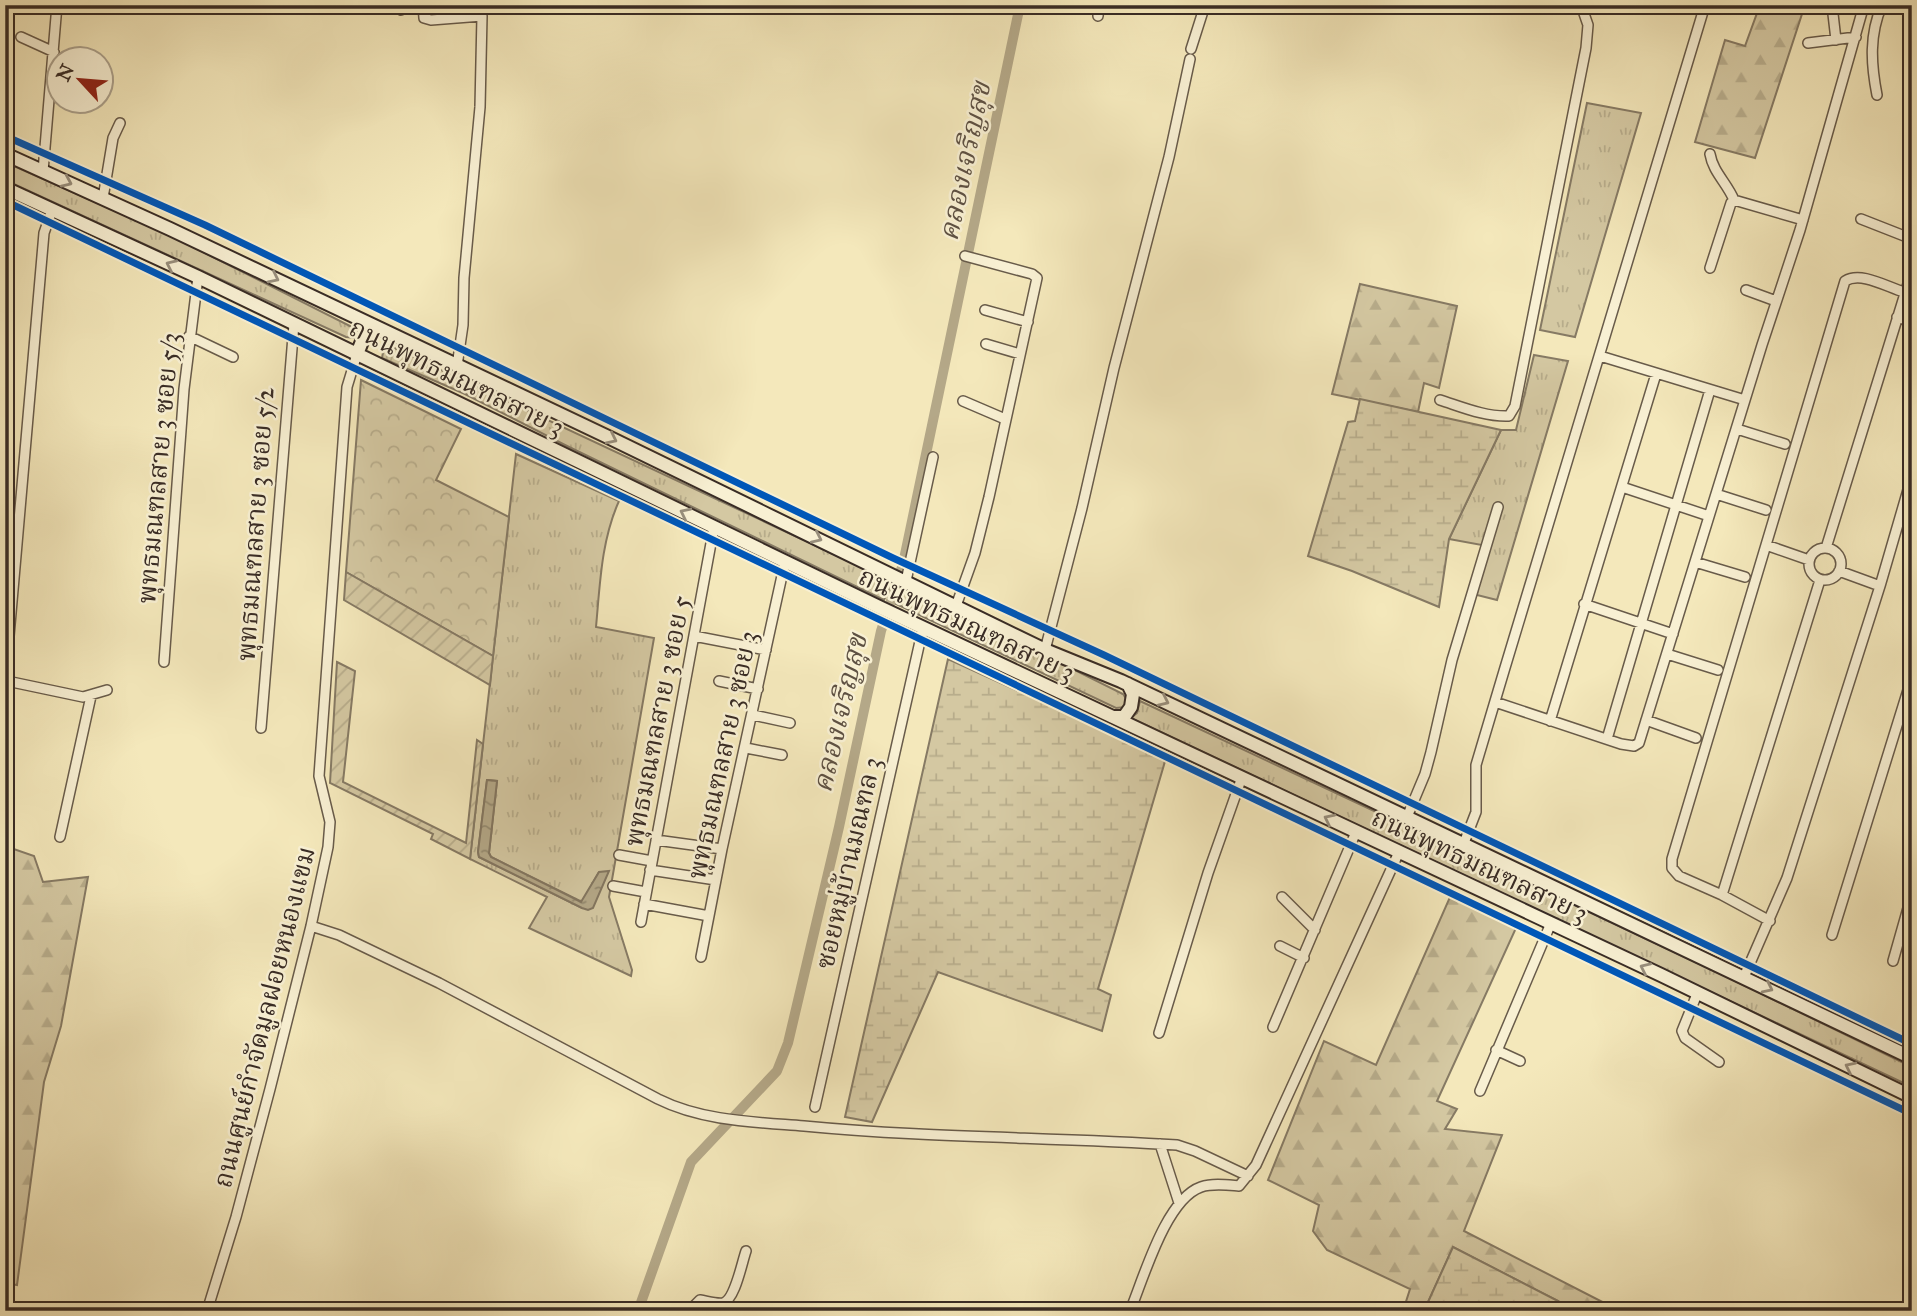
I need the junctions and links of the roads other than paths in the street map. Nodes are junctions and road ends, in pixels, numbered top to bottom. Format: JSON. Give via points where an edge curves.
{"nodes":[{"id":1,"x":57,"y":5,"type":"edge"},
{"id":2,"x":423,"y":5,"type":"edge"},
{"id":3,"x":1100,"y":5,"type":"edge"},
{"id":4,"x":1205,"y":5,"type":"edge"},
{"id":5,"x":1581,"y":5,"type":"edge"},
{"id":6,"x":1705,"y":5,"type":"edge"},
{"id":7,"x":1864,"y":5,"type":"edge"},
{"id":8,"x":1882,"y":5,"type":"edge"},
{"id":9,"x":1833,"y":14,"type":"dead end"},
{"id":10,"x":1098,"y":16,"type":"dead end"},
{"id":11,"x":22,"y":37,"type":"dead end"},
{"id":12,"x":1856,"y":37,"type":"junction"},
{"id":13,"x":1836,"y":40,"type":"junction"},
{"id":14,"x":1808,"y":43,"type":"dead end"},
{"id":15,"x":54,"y":46,"type":"edge"},
{"id":16,"x":46,"y":48,"type":"edge"},
{"id":17,"x":1877,"y":95,"type":"dead end"},
{"id":18,"x":48,"y":116,"type":"edge"},
{"id":19,"x":120,"y":123,"type":"dead end"},
{"id":20,"x":5,"y":154,"type":"edge"},
{"id":21,"x":1710,"y":154,"type":"dead end"},
{"id":22,"x":43,"y":171,"type":"junction"},
{"id":23,"x":5,"y":188,"type":"edge"},
{"id":24,"x":103,"y":198,"type":"junction"},
{"id":25,"x":1734,"y":200,"type":"junction"},
{"id":26,"x":52,"y":210,"type":"junction"},
{"id":27,"x":1861,"y":219,"type":"dead end"},
{"id":28,"x":1802,"y":220,"type":"junction"},
{"id":29,"x":1912,"y":239,"type":"edge"},
{"id":30,"x":969,"y":258,"type":"dead end"},
{"id":31,"x":1710,"y":268,"type":"dead end"},
{"id":32,"x":1912,"y":271,"type":"edge"},
{"id":33,"x":198,"y":277,"type":"junction"},
{"id":34,"x":1746,"y":290,"type":"dead end"},
{"id":35,"x":1904,"y":292,"type":"junction"},
{"id":36,"x":1776,"y":302,"type":"junction"},
{"id":37,"x":985,"y":310,"type":"dead end"},
{"id":38,"x":1897,"y":317,"type":"junction"},
{"id":39,"x":1028,"y":322,"type":"junction"},
{"id":40,"x":1912,"y":322,"type":"edge"},
{"id":41,"x":293,"y":324,"type":"junction"},
{"id":42,"x":369,"y":324,"type":"junction"},
{"id":43,"x":189,"y":337,"type":"junction"},
{"id":44,"x":986,"y":345,"type":"dead end"},
{"id":45,"x":357,"y":354,"type":"junction"},
{"id":46,"x":1020,"y":354,"type":"junction"},
{"id":47,"x":1600,"y":356,"type":"junction"},
{"id":48,"x":233,"y":357,"type":"dead end"},
{"id":49,"x":457,"y":366,"type":"junction"},
{"id":50,"x":1656,"y":374,"type":"junction"},
{"id":51,"x":1710,"y":390,"type":"junction"},
{"id":52,"x":1440,"y":400,"type":"dead end"},
{"id":53,"x":1745,"y":400,"type":"junction"},
{"id":54,"x":963,"y":401,"type":"dead end"},
{"id":55,"x":1004,"y":419,"type":"junction"},
{"id":56,"x":1737,"y":429,"type":"junction"},
{"id":57,"x":1785,"y":444,"type":"dead end"},
{"id":58,"x":933,"y":457,"type":"dead end"},
{"id":59,"x":1912,"y":476,"type":"edge"},
{"id":60,"x":1622,"y":487,"type":"junction"},
{"id":61,"x":1716,"y":494,"type":"junction"},
{"id":62,"x":1678,"y":505,"type":"junction"},
{"id":63,"x":1498,"y":508,"type":"dead end"},
{"id":64,"x":1766,"y":510,"type":"dead end"},
{"id":65,"x":1709,"y":516,"type":"junction"},
{"id":66,"x":714,"y":527,"type":"junction"},
{"id":67,"x":1766,"y":545,"type":"junction"},
{"id":68,"x":1826,"y":548,"type":"junction"},
{"id":69,"x":1810,"y":560,"type":"junction"},
{"id":70,"x":785,"y":562,"type":"junction"},
{"id":71,"x":1695,"y":562,"type":"junction"},
{"id":72,"x":1839,"y":571,"type":"junction"},
{"id":73,"x":1745,"y":577,"type":"dead end"},
{"id":74,"x":901,"y":578,"type":"junction"},
{"id":75,"x":1820,"y":580,"type":"junction"},
{"id":76,"x":1880,"y":586,"type":"junction"},
{"id":77,"x":1584,"y":604,"type":"junction"},
{"id":78,"x":956,"y":606,"type":"junction"},
{"id":79,"x":1642,"y":625,"type":"junction"},
{"id":80,"x":923,"y":628,"type":"junction"},
{"id":81,"x":1673,"y":634,"type":"junction"},
{"id":82,"x":694,"y":636,"type":"junction"},
{"id":83,"x":766,"y":650,"type":"junction"},
{"id":84,"x":1045,"y":650,"type":"junction"},
{"id":85,"x":1667,"y":654,"type":"junction"},
{"id":86,"x":164,"y":662,"type":"dead end"},
{"id":87,"x":1718,"y":670,"type":"dead end"},
{"id":88,"x":1912,"y":677,"type":"edge"},
{"id":89,"x":719,"y":681,"type":"dead end"},
{"id":90,"x":6,"y":684,"type":"edge"},
{"id":91,"x":1128,"y":684,"type":"junction"},
{"id":92,"x":107,"y":690,"type":"dead end"},
{"id":93,"x":758,"y":690,"type":"junction"},
{"id":94,"x":91,"y":696,"type":"junction"},
{"id":95,"x":1495,"y":702,"type":"junction"},
{"id":96,"x":752,"y":715,"type":"junction"},
{"id":97,"x":1113,"y":717,"type":"junction"},
{"id":98,"x":1646,"y":720,"type":"junction"},
{"id":99,"x":1550,"y":721,"type":"junction"},
{"id":100,"x":790,"y":723,"type":"dead end"},
{"id":101,"x":261,"y":728,"type":"dead end"},
{"id":102,"x":1696,"y":737,"type":"dead end"},
{"id":103,"x":1607,"y":739,"type":"junction"},
{"id":104,"x":746,"y":748,"type":"junction"},
{"id":105,"x":782,"y":755,"type":"dead end"},
{"id":106,"x":1242,"y":777,"type":"junction"},
{"id":107,"x":1407,"y":817,"type":"junction"},
{"id":108,"x":1356,"y":832,"type":"junction"},
{"id":109,"x":60,"y":837,"type":"dead end"},
{"id":110,"x":656,"y":840,"type":"junction"},
{"id":111,"x":1464,"y":844,"type":"junction"},
{"id":112,"x":722,"y":849,"type":"junction"},
{"id":113,"x":1399,"y":852,"type":"junction"},
{"id":114,"x":619,"y":855,"type":"dead end"},
{"id":115,"x":651,"y":866,"type":"junction"},
{"id":116,"x":716,"y":880,"type":"junction"},
{"id":117,"x":613,"y":886,"type":"dead end"},
{"id":118,"x":646,"y":892,"type":"junction"},
{"id":119,"x":1912,"y":894,"type":"edge"},
{"id":120,"x":1722,"y":895,"type":"junction"},
{"id":121,"x":1282,"y":897,"type":"dead end"},
{"id":122,"x":644,"y":904,"type":"junction"},
{"id":123,"x":709,"y":916,"type":"junction"},
{"id":124,"x":1770,"y":921,"type":"junction"},
{"id":125,"x":641,"y":922,"type":"dead end"},
{"id":126,"x":1550,"y":923,"type":"junction"},
{"id":127,"x":311,"y":926,"type":"junction"},
{"id":128,"x":1315,"y":930,"type":"junction"},
{"id":129,"x":1832,"y":935,"type":"dead end"},
{"id":130,"x":1280,"y":946,"type":"dead end"},
{"id":131,"x":701,"y":957,"type":"dead end"},
{"id":132,"x":1304,"y":958,"type":"junction"},
{"id":133,"x":1893,"y":961,"type":"dead end"},
{"id":134,"x":1744,"y":977,"type":"junction"},
{"id":135,"x":1697,"y":993,"type":"junction"},
{"id":136,"x":1273,"y":1027,"type":"dead end"},
{"id":137,"x":1159,"y":1033,"type":"dead end"},
{"id":138,"x":1496,"y":1050,"type":"junction"},
{"id":139,"x":1912,"y":1058,"type":"edge"},
{"id":140,"x":1520,"y":1061,"type":"dead end"},
{"id":141,"x":1719,"y":1062,"type":"dead end"},
{"id":142,"x":1480,"y":1091,"type":"dead end"},
{"id":143,"x":1912,"y":1097,"type":"edge"},
{"id":144,"x":815,"y":1107,"type":"dead end"},
{"id":145,"x":1160,"y":1144,"type":"junction"},
{"id":146,"x":1248,"y":1176,"type":"junction"},
{"id":147,"x":1180,"y":1203,"type":"junction"},
{"id":148,"x":746,"y":1251,"type":"dead end"},
{"id":149,"x":207,"y":1311,"type":"edge"},
{"id":150,"x":689,"y":1311,"type":"edge"},
{"id":151,"x":1130,"y":1311,"type":"edge"}],
"edges":[{"from":1,"to":15,"type":"street"},
{"from":2,"to":49,"type":"street","via":[[424,18],[431,20],[482,16],[480,107]]},
{"from":3,"to":10,"type":"street"},
{"from":4,"to":84,"type":"street"},
{"from":5,"to":52,"type":"street","via":[[1588,37],[1514,406],[1509,416],[1501,416]]},
{"from":6,"to":47,"type":"street"},
{"from":7,"to":12,"type":"street"},
{"from":8,"to":17,"type":"street","via":[[1872,35]]},
{"from":9,"to":13,"type":"street"},
{"from":11,"to":16,"type":"street"},
{"from":12,"to":13,"type":"street"},
{"from":12,"to":28,"type":"street"},
{"from":13,"to":14,"type":"street"},
{"from":18,"to":22,"type":"street"},
{"from":19,"to":24,"type":"street","via":[[113,138]]},
{"from":20,"to":22,"type":"main road","name":"ถนนพุทธมณฑลสาย 3"},
{"from":21,"to":25,"type":"street","via":[[1712,166]]},
{"from":22,"to":24,"type":"main road","name":"ถนนพุทธมณฑลสาย 3","one_way":true},
{"from":23,"to":26,"type":"main road","name":"ถนนพุทธมณฑลสาย 3"},
{"from":24,"to":42,"type":"main road","name":"ถนนพุทธมณฑลสาย 3","one_way":true},
{"from":25,"to":28,"type":"street"},
{"from":25,"to":31,"type":"street"},
{"from":33,"to":26,"type":"main road","name":"ถนนพุทธมณฑลสาย 3","one_way":true},
{"from":26,"to":90,"type":"street","via":[[44,233]]},
{"from":27,"to":29,"type":"street"},
{"from":28,"to":36,"type":"street"},
{"from":30,"to":39,"type":"street","via":[[1036,275]]},
{"from":32,"to":35,"type":"street"},
{"from":33,"to":41,"type":"main road","name":"ถนนพุทธมณฑลสาย 3"},
{"from":33,"to":43,"type":"street","name":"พุทธมณฑลสาย 3 ซอย 5/3"},
{"from":34,"to":36,"type":"street"},
{"from":35,"to":38,"type":"street"},
{"from":35,"to":67,"type":"street","via":[[1860,277],[1845,281]]},
{"from":36,"to":53,"type":"street"},
{"from":37,"to":39,"type":"street"},
{"from":38,"to":40,"type":"street"},
{"from":38,"to":68,"type":"street"},
{"from":39,"to":46,"type":"street"},
{"from":41,"to":45,"type":"main road","name":"ถนนพุทธมณฑลสาย 3"},
{"from":41,"to":101,"type":"street","name":"พุทธมณฑลสาย 3 ซอย 5/2"},
{"from":42,"to":45,"type":"main road"},
{"from":42,"to":49,"type":"main road","name":"ถนนพุทธมณฑลสาย 3"},
{"from":43,"to":48,"type":"street"},
{"from":43,"to":86,"type":"street","name":"พุทธมณฑลสาย 3 ซอย 5/3"},
{"from":44,"to":46,"type":"street"},
{"from":66,"to":45,"type":"main road","name":"ถนนพุทธมณฑลสาย 3","one_way":true},
{"from":45,"to":127,"type":"street","name":"ถนนศูนย์กำจัดมูลฝอยหนองแขม","via":[[347,387],[319,776],[330,833]]},
{"from":46,"to":55,"type":"street"},
{"from":47,"to":50,"type":"street"},
{"from":47,"to":95,"type":"street"},
{"from":49,"to":74,"type":"main road","name":"ถนนพุทธมณฑลสาย 3","one_way":true},
{"from":50,"to":51,"type":"street"},
{"from":50,"to":60,"type":"street"},
{"from":51,"to":53,"type":"street"},
{"from":51,"to":62,"type":"street"},
{"from":53,"to":56,"type":"street"},
{"from":54,"to":55,"type":"street"},
{"from":55,"to":78,"type":"street","via":[[975,553]]},
{"from":56,"to":57,"type":"street"},
{"from":56,"to":61,"type":"street"},
{"from":58,"to":74,"type":"street"},
{"from":59,"to":76,"type":"street"},
{"from":60,"to":62,"type":"street"},
{"from":60,"to":77,"type":"street"},
{"from":61,"to":64,"type":"street"},
{"from":61,"to":65,"type":"street"},
{"from":62,"to":65,"type":"street"},
{"from":62,"to":79,"type":"street"},
{"from":63,"to":107,"type":"street","via":[[1452,660],[1425,774]]},
{"from":65,"to":71,"type":"street"},
{"from":66,"to":70,"type":"main road","name":"ถนนพุทธมณฑลสาย 3"},
{"from":66,"to":82,"type":"street","name":"พุทธมณฑลสาย 3 ซอย 5"},
{"from":67,"to":69,"type":"street"},
{"from":67,"to":120,"type":"street","via":[[1672,859],[1679,876]]},
{"from":68,"to":69,"type":"street","via":[[1816,551]]},
{"from":68,"to":72,"type":"street","via":[[1840,559]]},
{"from":69,"to":75,"type":"street","via":[[1811,572]]},
{"from":70,"to":80,"type":"main road","name":"ถนนพุทธมณฑลสาย 3"},
{"from":70,"to":83,"type":"street","name":"พุทธมณฑลสาย 3 ซอย 3"},
{"from":71,"to":73,"type":"street"},
{"from":71,"to":81,"type":"street"},
{"from":72,"to":75,"type":"street","via":[[1832,579]]},
{"from":72,"to":76,"type":"street"},
{"from":74,"to":78,"type":"main road","name":"ถนนพุทธมณฑลสาย 3"},
{"from":75,"to":120,"type":"street"},
{"from":76,"to":124,"type":"street"},
{"from":77,"to":79,"type":"street"},
{"from":77,"to":99,"type":"street"},
{"from":78,"to":84,"type":"main road","name":"ถนนพุทธมณฑลสาย 3"},
{"from":79,"to":81,"type":"street"},
{"from":79,"to":103,"type":"street"},
{"from":80,"to":97,"type":"main road","name":"ถนนพุทธมณฑลสาย 3"},
{"from":80,"to":144,"type":"street","name":"ซอยหมู่บ้านมณฑล 3"},
{"from":81,"to":85,"type":"street"},
{"from":82,"to":83,"type":"street"},
{"from":82,"to":110,"type":"street","name":"พุทธมณฑลสาย 3 ซอย 5"},
{"from":83,"to":93,"type":"street","name":"พุทธมณฑลสาย 3 ซอย 3"},
{"from":84,"to":91,"type":"main road","name":"ถนนพุทธมณฑลสาย 3"},
{"from":85,"to":87,"type":"street"},
{"from":85,"to":98,"type":"street"},
{"from":88,"to":129,"type":"street"},
{"from":89,"to":93,"type":"street"},
{"from":90,"to":94,"type":"street"},
{"from":91,"to":97,"type":"main road","via":[[1133,694],[1131,707],[1124,717]]},
{"from":91,"to":107,"type":"main road","name":"ถนนพุทธมณฑลสาย 3","one_way":true},
{"from":92,"to":94,"type":"street"},
{"from":93,"to":96,"type":"street","name":"พุทธมณฑลสาย 3 ซอย 3"},
{"from":94,"to":109,"type":"street"},
{"from":95,"to":99,"type":"street"},
{"from":95,"to":111,"type":"street","via":[[1476,765],[1476,812]]},
{"from":96,"to":100,"type":"street"},
{"from":96,"to":104,"type":"street","name":"พุทธมณฑลสาย 3 ซอย 3"},
{"from":97,"to":106,"type":"main road","name":"ถนนพุทธมณฑลสาย 3"},
{"from":98,"to":102,"type":"street"},
{"from":98,"to":103,"type":"street","via":[[1634,746]]},
{"from":99,"to":103,"type":"street"},
{"from":104,"to":105,"type":"street"},
{"from":104,"to":112,"type":"street","name":"พุทธมณฑลสาย 3 ซอย 3"},
{"from":108,"to":106,"type":"main road","name":"ถนนพุทธมณฑลสาย 3","one_way":true},
{"from":106,"to":137,"type":"street"},
{"from":107,"to":111,"type":"main road","name":"ถนนพุทธมณฑลสาย 3"},
{"from":108,"to":113,"type":"main road","name":"ถนนพุทธมณฑลสาย 3"},
{"from":108,"to":128,"type":"street"},
{"from":110,"to":112,"type":"street"},
{"from":110,"to":115,"type":"street","name":"พุทธมณฑลสาย 3 ซอย 5"},
{"from":111,"to":134,"type":"main road","name":"ถนนพุทธมณฑลสาย 3"},
{"from":112,"to":116,"type":"street","name":"พุทธมณฑลสาย 3 ซอย 3"},
{"from":113,"to":126,"type":"main road","name":"ถนนพุทธมณฑลสาย 3"},
{"from":113,"to":146,"type":"street"},
{"from":114,"to":115,"type":"street"},
{"from":115,"to":116,"type":"street"},
{"from":115,"to":118,"type":"street","name":"พุทธมณฑลสาย 3 ซอย 5"},
{"from":116,"to":123,"type":"street","name":"พุทธมณฑลสาย 3 ซอย 3"},
{"from":117,"to":118,"type":"street"},
{"from":118,"to":122,"type":"street","name":"พุทธมณฑลสาย 3 ซอย 5"},
{"from":119,"to":133,"type":"street"},
{"from":120,"to":124,"type":"street"},
{"from":121,"to":128,"type":"street"},
{"from":122,"to":123,"type":"street"},
{"from":122,"to":125,"type":"street","name":"พุทธมณฑลสาย 3 ซอย 5"},
{"from":123,"to":131,"type":"street","name":"พุทธมณฑลสาย 3 ซอย 3"},
{"from":124,"to":134,"type":"street"},
{"from":135,"to":126,"type":"main road","name":"ถนนพุทธมณฑลสาย 3","one_way":true},
{"from":126,"to":138,"type":"street"},
{"from":127,"to":145,"type":"street","via":[[439,984],[688,1112],[839,1130]]},
{"from":127,"to":149,"type":"street","name":"ถนนศูนย์กำจัดมูลฝอยหนองแขม"},
{"from":128,"to":132,"type":"street"},
{"from":130,"to":132,"type":"street"},
{"from":132,"to":136,"type":"street"},
{"from":134,"to":139,"type":"main road","name":"ถนนพุทธมณฑลสาย 3","one_way":true},
{"from":135,"to":141,"type":"street","via":[[1682,1031]]},
{"from":143,"to":135,"type":"main road","name":"ถนนพุทธมณฑลสาย 3","one_way":true},
{"from":138,"to":140,"type":"street"},
{"from":138,"to":142,"type":"street"},
{"from":145,"to":146,"type":"street","via":[[1195,1151]]},
{"from":145,"to":147,"type":"street"},
{"from":146,"to":147,"type":"street","via":[[1239,1186],[1199,1187]]},
{"from":147,"to":151,"type":"street","via":[[1170,1216]]},
{"from":148,"to":150,"type":"street","via":[[727,1301],[699,1300]]}]}
